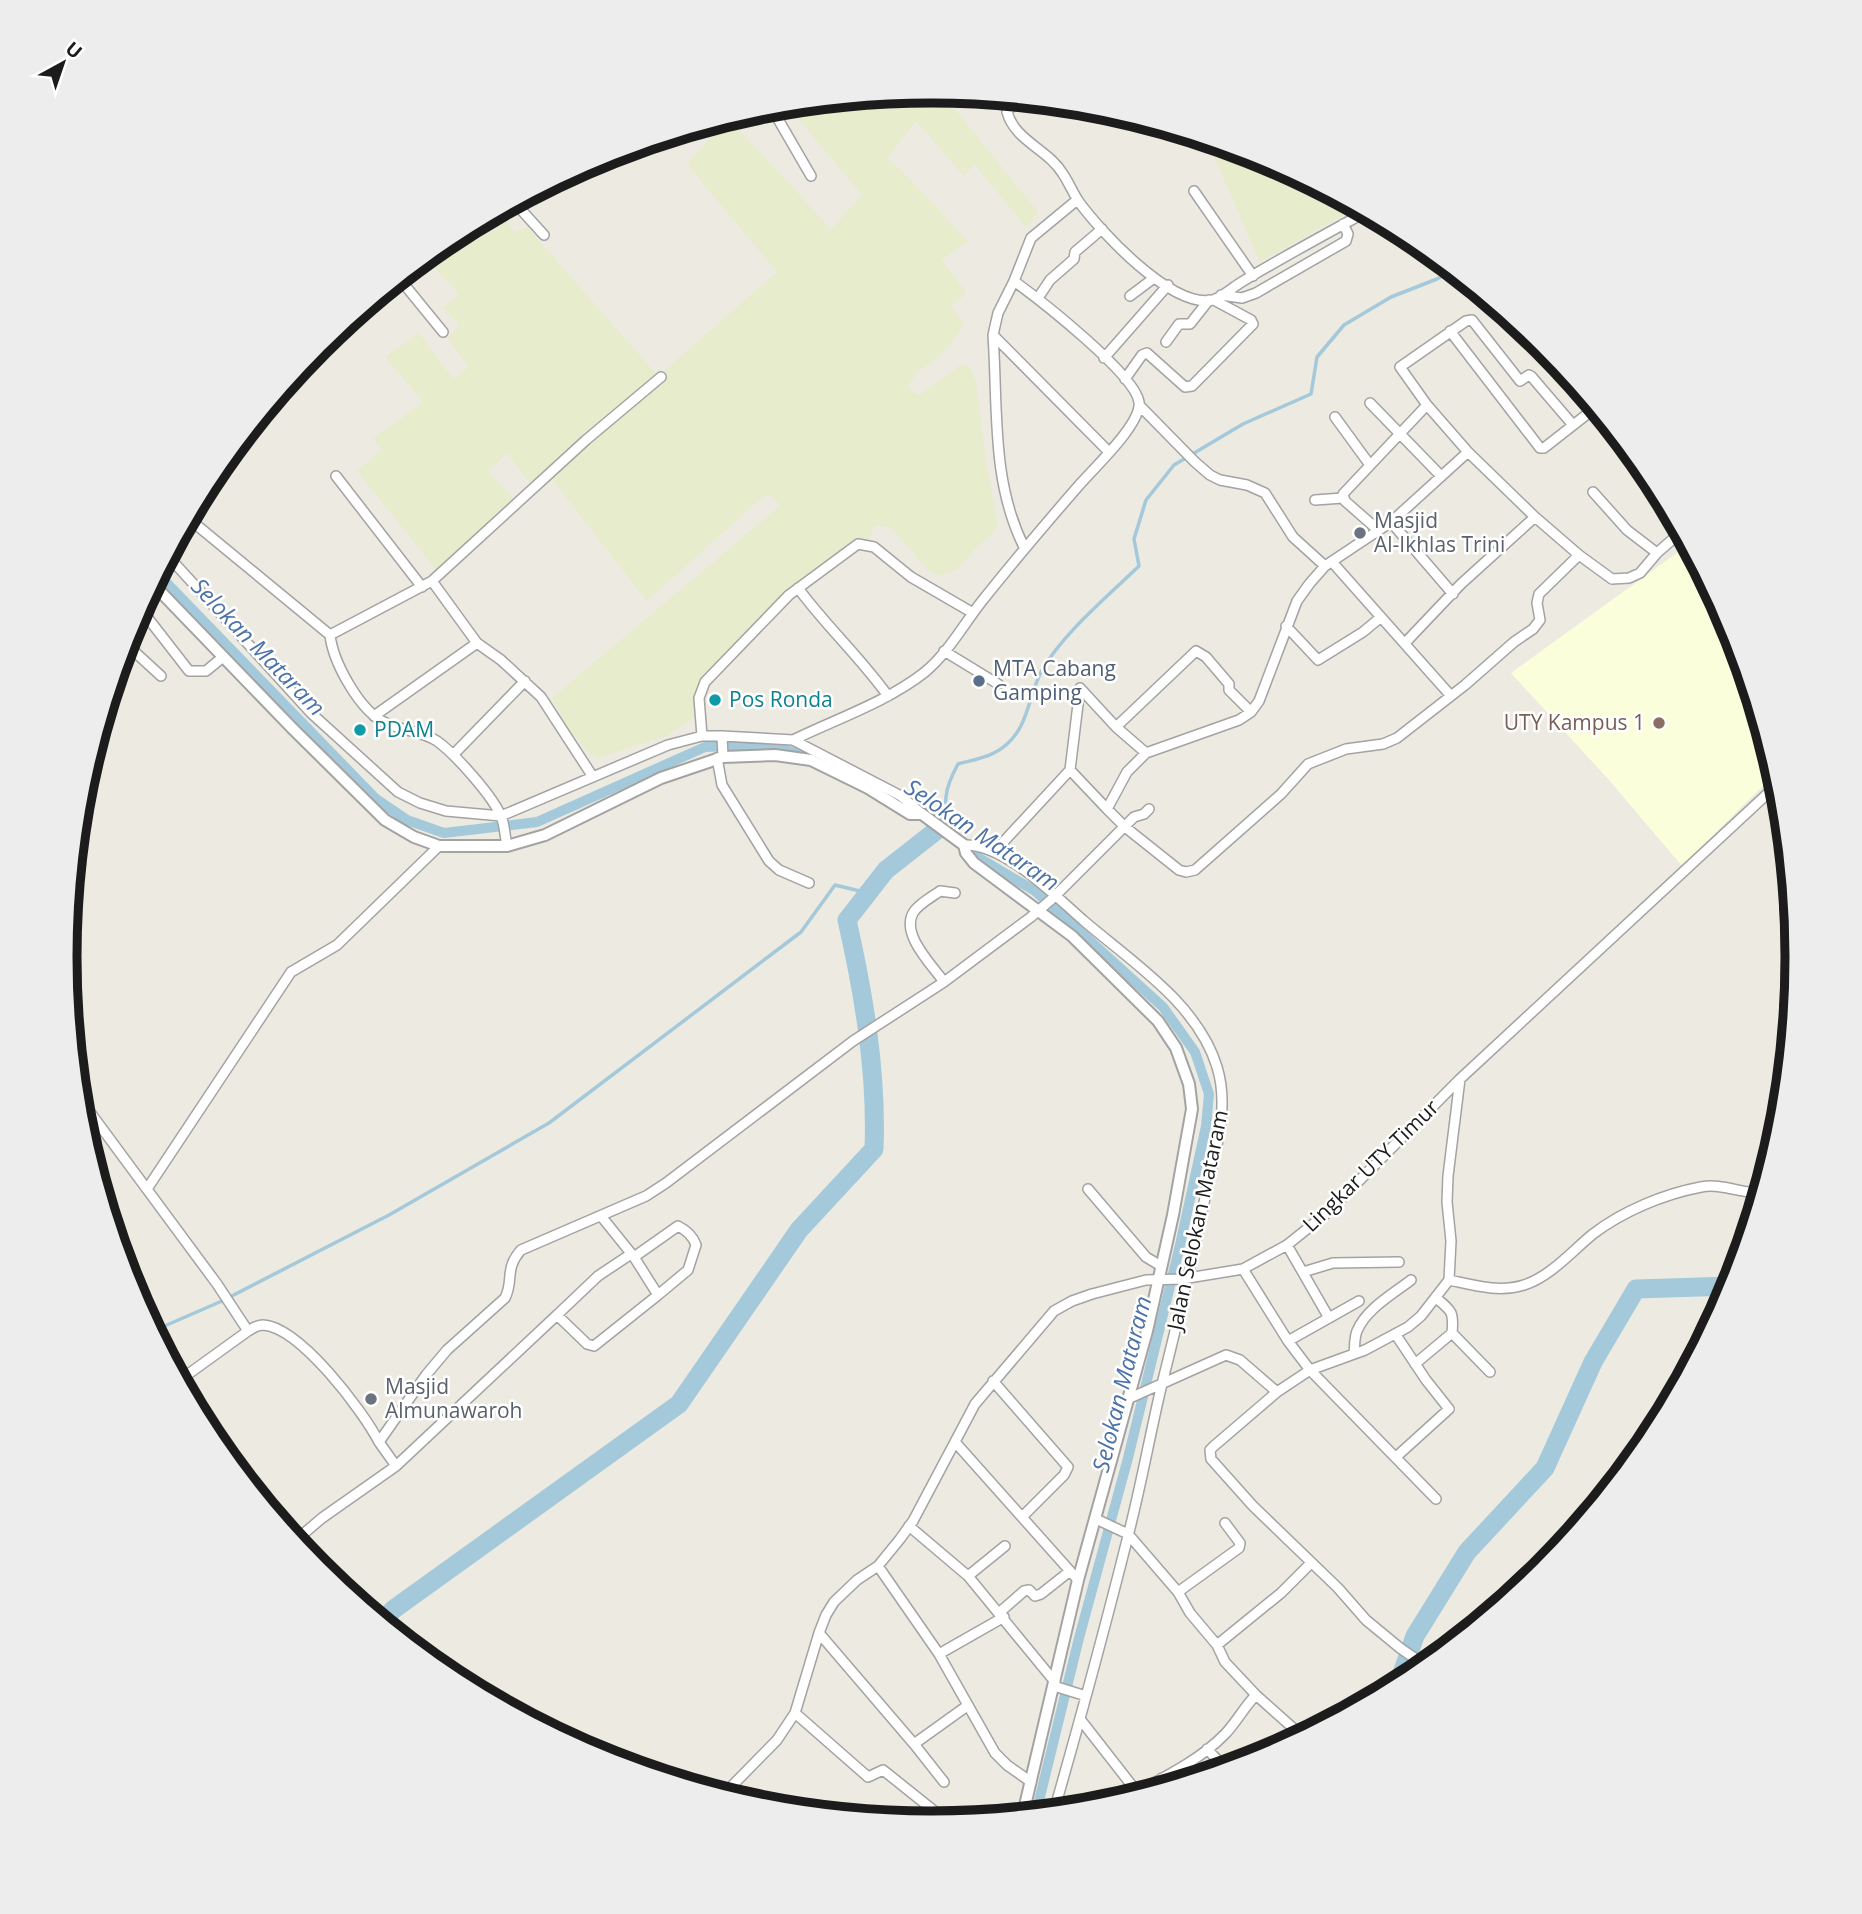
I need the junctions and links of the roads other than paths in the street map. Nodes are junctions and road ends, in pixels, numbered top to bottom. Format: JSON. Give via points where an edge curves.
{"nodes":[{"id":1,"x":1010,"y":107,"type":"edge"},
{"id":2,"x":777,"y":117,"type":"edge"},
{"id":3,"x":811,"y":176,"type":"dead end"},
{"id":4,"x":1194,"y":191,"type":"dead end"},
{"id":5,"x":1077,"y":200,"type":"junction"},
{"id":6,"x":520,"y":208,"type":"edge"},
{"id":7,"x":1357,"y":217,"type":"edge"},
{"id":8,"x":1343,"y":224,"type":"junction"},
{"id":9,"x":1102,"y":229,"type":"junction"},
{"id":10,"x":544,"y":234,"type":"dead end"},
{"id":11,"x":1304,"y":247,"type":"junction"},
{"id":12,"x":1310,"y":260,"type":"junction"},
{"id":13,"x":1252,"y":276,"type":"junction"},
{"id":14,"x":1154,"y":278,"type":"junction"},
{"id":15,"x":1014,"y":281,"type":"junction"},
{"id":16,"x":404,"y":285,"type":"edge"},
{"id":17,"x":1168,"y":285,"type":"junction"},
{"id":18,"x":1130,"y":296,"type":"dead end"},
{"id":19,"x":1038,"y":298,"type":"junction"},
{"id":20,"x":1215,"y":298,"type":"junction"},
{"id":21,"x":1450,"y":331,"type":"junction"},
{"id":22,"x":443,"y":332,"type":"dead end"},
{"id":23,"x":993,"y":335,"type":"junction"},
{"id":24,"x":1166,"y":342,"type":"dead end"},
{"id":25,"x":1104,"y":358,"type":"junction"},
{"id":26,"x":662,"y":377,"type":"dead end"},
{"id":27,"x":1125,"y":379,"type":"junction"},
{"id":28,"x":1370,"y":402,"type":"dead end"},
{"id":29,"x":1139,"y":405,"type":"junction"},
{"id":30,"x":1427,"y":405,"type":"junction"},
{"id":31,"x":1589,"y":413,"type":"edge"},
{"id":32,"x":1335,"y":417,"type":"dead end"},
{"id":33,"x":1573,"y":425,"type":"junction"},
{"id":34,"x":1400,"y":432,"type":"junction"},
{"id":35,"x":1108,"y":452,"type":"junction"},
{"id":36,"x":1468,"y":452,"type":"junction"},
{"id":37,"x":1370,"y":465,"type":"junction"},
{"id":38,"x":336,"y":476,"type":"dead end"},
{"id":39,"x":1441,"y":476,"type":"junction"},
{"id":40,"x":1593,"y":492,"type":"dead end"},
{"id":41,"x":1343,"y":498,"type":"junction"},
{"id":42,"x":1315,"y":500,"type":"dead end"},
{"id":43,"x":1535,"y":517,"type":"junction"},
{"id":44,"x":1391,"y":522,"type":"junction"},
{"id":45,"x":195,"y":524,"type":"edge"},
{"id":46,"x":1378,"y":530,"type":"junction"},
{"id":47,"x":1675,"y":537,"type":"edge"},
{"id":48,"x":1024,"y":547,"type":"junction"},
{"id":49,"x":1657,"y":553,"type":"junction"},
{"id":50,"x":1579,"y":555,"type":"junction"},
{"id":51,"x":174,"y":562,"type":"edge"},
{"id":52,"x":1329,"y":564,"type":"junction"},
{"id":53,"x":432,"y":582,"type":"junction"},
{"id":54,"x":422,"y":587,"type":"junction"},
{"id":55,"x":798,"y":588,"type":"junction"},
{"id":56,"x":160,"y":591,"type":"edge"},
{"id":57,"x":1453,"y":594,"type":"junction"},
{"id":58,"x":973,"y":613,"type":"junction"},
{"id":59,"x":1381,"y":617,"type":"junction"},
{"id":60,"x":148,"y":618,"type":"edge"},
{"id":61,"x":1286,"y":626,"type":"junction"},
{"id":62,"x":330,"y":635,"type":"junction"},
{"id":63,"x":477,"y":643,"type":"junction"},
{"id":64,"x":1405,"y":643,"type":"junction"},
{"id":65,"x":134,"y":651,"type":"edge"},
{"id":66,"x":944,"y":651,"type":"junction"},
{"id":67,"x":223,"y":657,"type":"junction"},
{"id":68,"x":161,"y":676,"type":"dead end"},
{"id":69,"x":526,"y":681,"type":"junction"},
{"id":70,"x":998,"y":684,"type":"dead end"},
{"id":71,"x":888,"y":696,"type":"junction"},
{"id":72,"x":1451,"y":696,"type":"junction"},
{"id":73,"x":1251,"y":712,"type":"junction"},
{"id":74,"x":374,"y":716,"type":"junction"},
{"id":75,"x":1116,"y":727,"type":"junction"},
{"id":76,"x":702,"y":736,"type":"junction"},
{"id":77,"x":722,"y":738,"type":"junction"},
{"id":78,"x":793,"y":740,"type":"junction"},
{"id":79,"x":1146,"y":754,"type":"junction"},
{"id":80,"x":453,"y":755,"type":"junction"},
{"id":81,"x":721,"y":756,"type":"junction"},
{"id":82,"x":1070,"y":770,"type":"junction"},
{"id":83,"x":593,"y":777,"type":"junction"},
{"id":84,"x":1769,"y":792,"type":"edge"},
{"id":85,"x":1107,"y":809,"type":"junction"},
{"id":86,"x":1149,"y":809,"type":"dead end"},
{"id":87,"x":919,"y":815,"type":"junction"},
{"id":88,"x":502,"y":821,"type":"junction"},
{"id":89,"x":1125,"y":827,"type":"junction"},
{"id":90,"x":506,"y":842,"type":"junction"},
{"id":91,"x":960,"y":843,"type":"junction"},
{"id":92,"x":439,"y":846,"type":"junction"},
{"id":93,"x":995,"y":851,"type":"junction"},
{"id":94,"x":809,"y":883,"type":"dead end"},
{"id":95,"x":955,"y":893,"type":"dead end"},
{"id":96,"x":1054,"y":897,"type":"junction"},
{"id":97,"x":1039,"y":909,"type":"junction"},
{"id":98,"x":944,"y":982,"type":"junction"},
{"id":99,"x":1460,"y":1079,"type":"junction"},
{"id":100,"x":91,"y":1114,"type":"edge"},
{"id":101,"x":147,"y":1189,"type":"junction"},
{"id":102,"x":1088,"y":1189,"type":"dead end"},
{"id":103,"x":1751,"y":1195,"type":"edge"},
{"id":104,"x":601,"y":1216,"type":"junction"},
{"id":105,"x":1287,"y":1245,"type":"junction"},
{"id":106,"x":632,"y":1256,"type":"junction"},
{"id":107,"x":1399,"y":1262,"type":"dead end"},
{"id":108,"x":1161,"y":1266,"type":"junction"},
{"id":109,"x":1243,"y":1269,"type":"junction"},
{"id":110,"x":1303,"y":1272,"type":"junction"},
{"id":111,"x":1186,"y":1278,"type":"junction"},
{"id":112,"x":1160,"y":1280,"type":"junction"},
{"id":113,"x":1411,"y":1280,"type":"dead end"},
{"id":114,"x":1449,"y":1280,"type":"junction"},
{"id":115,"x":658,"y":1295,"type":"junction"},
{"id":116,"x":1436,"y":1298,"type":"junction"},
{"id":117,"x":1359,"y":1301,"type":"dead end"},
{"id":118,"x":557,"y":1315,"type":"junction"},
{"id":119,"x":1329,"y":1318,"type":"junction"},
{"id":120,"x":248,"y":1331,"type":"junction"},
{"id":121,"x":1452,"y":1333,"type":"junction"},
{"id":122,"x":1396,"y":1335,"type":"junction"},
{"id":123,"x":1288,"y":1341,"type":"junction"},
{"id":124,"x":1354,"y":1354,"type":"junction"},
{"id":125,"x":1415,"y":1364,"type":"junction"},
{"id":126,"x":1310,"y":1370,"type":"junction"},
{"id":127,"x":1490,"y":1372,"type":"dead end"},
{"id":128,"x":186,"y":1375,"type":"edge"},
{"id":129,"x":993,"y":1381,"type":"junction"},
{"id":130,"x":1161,"y":1386,"type":"junction"},
{"id":131,"x":1277,"y":1392,"type":"junction"},
{"id":132,"x":1133,"y":1397,"type":"junction"},
{"id":133,"x":379,"y":1442,"type":"junction"},
{"id":134,"x":955,"y":1442,"type":"junction"},
{"id":135,"x":1395,"y":1457,"type":"junction"},
{"id":136,"x":396,"y":1466,"type":"junction"},
{"id":137,"x":1436,"y":1499,"type":"dead end"},
{"id":138,"x":1023,"y":1517,"type":"junction"},
{"id":139,"x":1101,"y":1521,"type":"junction"},
{"id":140,"x":1225,"y":1523,"type":"dead end"},
{"id":141,"x":909,"y":1526,"type":"junction"},
{"id":142,"x":1126,"y":1533,"type":"junction"},
{"id":143,"x":303,"y":1535,"type":"edge"},
{"id":144,"x":1005,"y":1546,"type":"dead end"},
{"id":145,"x":1311,"y":1563,"type":"junction"},
{"id":146,"x":878,"y":1566,"type":"junction"},
{"id":147,"x":968,"y":1576,"type":"junction"},
{"id":148,"x":1074,"y":1576,"type":"junction"},
{"id":149,"x":1178,"y":1592,"type":"junction"},
{"id":150,"x":1002,"y":1614,"type":"junction"},
{"id":151,"x":819,"y":1633,"type":"junction"},
{"id":152,"x":1217,"y":1645,"type":"junction"},
{"id":153,"x":939,"y":1654,"type":"junction"},
{"id":154,"x":1416,"y":1659,"type":"edge"},
{"id":155,"x":1057,"y":1685,"type":"junction"},
{"id":156,"x":1083,"y":1695,"type":"junction"},
{"id":157,"x":1256,"y":1695,"type":"junction"},
{"id":158,"x":967,"y":1706,"type":"junction"},
{"id":159,"x":795,"y":1713,"type":"junction"},
{"id":160,"x":1080,"y":1719,"type":"junction"},
{"id":161,"x":1295,"y":1729,"type":"edge"},
{"id":162,"x":914,"y":1744,"type":"junction"},
{"id":163,"x":1207,"y":1749,"type":"junction"},
{"id":164,"x":1219,"y":1761,"type":"edge"},
{"id":165,"x":1162,"y":1777,"type":"joint"},
{"id":166,"x":1155,"y":1781,"type":"edge"},
{"id":167,"x":944,"y":1782,"type":"dead end"},
{"id":168,"x":1031,"y":1782,"type":"junction"},
{"id":169,"x":731,"y":1787,"type":"edge"},
{"id":170,"x":1133,"y":1787,"type":"edge"},
{"id":171,"x":1057,"y":1802,"type":"edge"},
{"id":172,"x":1025,"y":1806,"type":"edge"},
{"id":173,"x":934,"y":1811,"type":"edge"}],
"edges":[{"from":1,"to":5,"type":"street","via":[[1007,111],[1012,125],[1059,168]]},
{"from":2,"to":3,"type":"street"},
{"from":4,"to":13,"type":"street"},
{"from":5,"to":9,"type":"street"},
{"from":5,"to":15,"type":"street","via":[[1031,238]]},
{"from":6,"to":10,"type":"street"},
{"from":7,"to":8,"type":"street"},
{"from":8,"to":11,"type":"street"},
{"from":8,"to":12,"type":"street","via":[[1347,239]]},
{"from":9,"to":14,"type":"street"},
{"from":9,"to":19,"type":"street","via":[[1075,252],[1074,259]]},
{"from":11,"to":12,"type":"street"},
{"from":11,"to":13,"type":"street"},
{"from":12,"to":20,"type":"street","via":[[1249,296]]},
{"from":13,"to":20,"type":"street"},
{"from":14,"to":17,"type":"street"},
{"from":14,"to":18,"type":"street"},
{"from":15,"to":19,"type":"street"},
{"from":15,"to":23,"type":"street"},
{"from":16,"to":22,"type":"street"},
{"from":17,"to":20,"type":"street","via":[[1192,298]]},
{"from":17,"to":25,"type":"street"},
{"from":19,"to":25,"type":"street"},
{"from":20,"to":24,"type":"street","via":[[1190,324],[1179,324]]},
{"from":20,"to":27,"type":"street","via":[[1253,324],[1190,387],[1147,353]]},
{"from":21,"to":30,"type":"street","via":[[1401,366]]},
{"from":21,"to":33,"type":"street","via":[[1472,320],[1520,381],[1530,375]]},
{"from":21,"to":33,"type":"street","via":[[1540,448]]},
{"from":23,"to":35,"type":"street"},
{"from":23,"to":48,"type":"street","via":[[1000,469],[1009,511]]},
{"from":25,"to":27,"type":"street"},
{"from":26,"to":53,"type":"street","via":[[578,447]]},
{"from":27,"to":29,"type":"street"},
{"from":28,"to":34,"type":"street"},
{"from":29,"to":35,"type":"street","via":[[1137,416]]},
{"from":29,"to":52,"type":"street","via":[[1195,462],[1220,480],[1261,490],[1293,537]]},
{"from":30,"to":34,"type":"street"},
{"from":30,"to":36,"type":"street"},
{"from":31,"to":33,"type":"street"},
{"from":32,"to":37,"type":"street"},
{"from":34,"to":37,"type":"street"},
{"from":34,"to":39,"type":"street"},
{"from":35,"to":48,"type":"street"},
{"from":36,"to":39,"type":"street"},
{"from":36,"to":43,"type":"street"},
{"from":37,"to":41,"type":"street"},
{"from":38,"to":54,"type":"street"},
{"from":39,"to":44,"type":"street"},
{"from":40,"to":49,"type":"street","via":[[1627,530]]},
{"from":41,"to":42,"type":"street"},
{"from":41,"to":46,"type":"street"},
{"from":43,"to":50,"type":"street"},
{"from":43,"to":57,"type":"street"},
{"from":44,"to":46,"type":"street"},
{"from":44,"to":57,"type":"street"},
{"from":45,"to":62,"type":"street"},
{"from":46,"to":52,"type":"street"},
{"from":47,"to":49,"type":"street"},
{"from":48,"to":58,"type":"street"},
{"from":49,"to":50,"type":"street","via":[[1640,573],[1620,579],[1612,579]]},
{"from":50,"to":72,"type":"street","via":[[1539,594],[1536,626]]},
{"from":51,"to":88,"type":"street","name":"Jalan Selokan Mataram","via":[[311,713],[398,792],[446,811]]},
{"from":52,"to":59,"type":"street"},
{"from":52,"to":61,"type":"street","via":[[1297,601]]},
{"from":53,"to":54,"type":"street"},
{"from":53,"to":63,"type":"street"},
{"from":54,"to":62,"type":"street"},
{"from":55,"to":58,"type":"street","via":[[853,547],[864,544]]},
{"from":55,"to":71,"type":"street"},
{"from":55,"to":76,"type":"street","via":[[703,685],[699,698]]},
{"from":56,"to":67,"type":"street"},
{"from":57,"to":64,"type":"street"},
{"from":58,"to":66,"type":"street"},
{"from":59,"to":61,"type":"street","via":[[1318,660]]},
{"from":59,"to":64,"type":"street"},
{"from":60,"to":67,"type":"street","via":[[189,671],[206,671]]},
{"from":61,"to":73,"type":"street"},
{"from":62,"to":74,"type":"street","via":[[340,668]]},
{"from":63,"to":69,"type":"street"},
{"from":63,"to":74,"type":"street"},
{"from":64,"to":72,"type":"street"},
{"from":65,"to":68,"type":"street"},
{"from":66,"to":70,"type":"street"},
{"from":66,"to":71,"type":"street","via":[[927,670]]},
{"from":67,"to":92,"type":"street","via":[[385,820]]},
{"from":69,"to":80,"type":"street"},
{"from":69,"to":83,"type":"street","via":[[557,719]]},
{"from":71,"to":78,"type":"street"},
{"from":72,"to":89,"type":"street","via":[[1391,741],[1346,749],[1310,763],[1195,870],[1180,870]]},
{"from":73,"to":75,"type":"street","via":[[1196,651]]},
{"from":73,"to":79,"type":"street"},
{"from":74,"to":80,"type":"street","via":[[424,734]]},
{"from":75,"to":79,"type":"street"},
{"from":75,"to":82,"type":"street","via":[[1080,688]]},
{"from":76,"to":77,"type":"street","name":"Jalan Selokan Mataram"},
{"from":76,"to":83,"type":"street","name":"Jalan Selokan Mataram","via":[[668,745]]},
{"from":77,"to":78,"type":"street","name":"Jalan Selokan Mataram"},
{"from":77,"to":81,"type":"street"},
{"from":78,"to":87,"type":"street","name":"Jalan Selokan Mataram","via":[[901,796],[914,804]]},
{"from":79,"to":85,"type":"street","via":[[1127,772]]},
{"from":80,"to":88,"type":"street"},
{"from":81,"to":87,"type":"street","via":[[811,760]]},
{"from":81,"to":90,"type":"street","via":[[661,778],[545,835]]},
{"from":81,"to":94,"type":"street","via":[[722,785],[763,853],[779,870]]},
{"from":82,"to":85,"type":"street"},
{"from":82,"to":93,"type":"street"},
{"from":83,"to":88,"type":"street","name":"Jalan Selokan Mataram"},
{"from":84,"to":99,"type":"street","name":"Lingkar UTY Timur"},
{"from":85,"to":89,"type":"street"},
{"from":86,"to":89,"type":"street"},
{"from":87,"to":91,"type":"street","name":"Jalan Selokan Mataram"},
{"from":88,"to":90,"type":"street"},
{"from":89,"to":96,"type":"street"},
{"from":90,"to":92,"type":"street"},
{"from":91,"to":93,"type":"street","name":"Jalan Selokan Mataram"},
{"from":91,"to":97,"type":"street","name":"Jalan Selokan Mataram","via":[[974,863]]},
{"from":92,"to":101,"type":"street","via":[[337,945],[291,972]]},
{"from":93,"to":96,"type":"street","name":"Jalan Selokan Mataram"},
{"from":95,"to":98,"type":"street","via":[[940,891],[912,917],[911,934]]},
{"from":96,"to":97,"type":"street"},
{"from":96,"to":111,"type":"street","name":"Jalan Selokan Mataram","via":[[1170,995],[1203,1035],[1217,1068],[1222,1117]]},
{"from":97,"to":98,"type":"street"},
{"from":97,"to":108,"type":"street","name":"Jalan Selokan Mataram","via":[[1158,1021],[1172,1040],[1189,1084],[1192,1109]]},
{"from":98,"to":104,"type":"street","via":[[860,1036],[666,1183]]},
{"from":99,"to":105,"type":"street","name":"Lingkar UTY Timur","via":[[1344,1197]]},
{"from":99,"to":114,"type":"street","name":"Lingkar UTY Timur","via":[[1448,1176]]},
{"from":100,"to":101,"type":"street"},
{"from":101,"to":120,"type":"street"},
{"from":102,"to":108,"type":"street","via":[[1146,1257]]},
{"from":103,"to":114,"type":"street","via":[[1703,1186],[1651,1202],[1608,1223],[1554,1267],[1521,1286],[1488,1288]]},
{"from":104,"to":106,"type":"street"},
{"from":104,"to":133,"type":"street","via":[[521,1250],[510,1267],[503,1300],[433,1367]]},
{"from":105,"to":109,"type":"street","name":"Lingkar UTY Timur"},
{"from":105,"to":110,"type":"street"},
{"from":106,"to":115,"type":"street"},
{"from":106,"to":115,"type":"street","via":[[678,1226],[695,1241],[688,1270]]},
{"from":106,"to":118,"type":"street","via":[[598,1276]]},
{"from":107,"to":110,"type":"street","via":[[1333,1263]]},
{"from":108,"to":112,"type":"street","name":"Jalan Selokan Mataram"},
{"from":109,"to":111,"type":"street","name":"Lingkar UTY Timur"},
{"from":109,"to":123,"type":"street"},
{"from":110,"to":119,"type":"street"},
{"from":111,"to":112,"type":"street","name":"Lingkar UTY Timur"},
{"from":111,"to":130,"type":"street","name":"Jalan Selokan Mataram"},
{"from":112,"to":129,"type":"street","name":"Lingkar UTY Timur","via":[[1092,1294],[1054,1311]]},
{"from":112,"to":132,"type":"street","name":"Jalan Selokan Mataram"},
{"from":113,"to":124,"type":"street","via":[[1358,1328]]},
{"from":114,"to":116,"type":"street"},
{"from":115,"to":118,"type":"street","via":[[594,1346]]},
{"from":116,"to":121,"type":"street","via":[[1451,1310]]},
{"from":116,"to":122,"type":"street"},
{"from":117,"to":119,"type":"street"},
{"from":118,"to":136,"type":"street"},
{"from":119,"to":123,"type":"street"},
{"from":120,"to":128,"type":"street"},
{"from":120,"to":133,"type":"street","via":[[266,1325],[299,1344],[356,1404]]},
{"from":121,"to":125,"type":"street"},
{"from":121,"to":127,"type":"street"},
{"from":122,"to":124,"type":"street"},
{"from":122,"to":125,"type":"street"},
{"from":123,"to":126,"type":"street"},
{"from":124,"to":126,"type":"street"},
{"from":125,"to":135,"type":"street","via":[[1449,1409]]},
{"from":126,"to":131,"type":"street"},
{"from":126,"to":135,"type":"street"},
{"from":129,"to":134,"type":"street","name":"Lingkar UTY Timur"},
{"from":129,"to":138,"type":"street","via":[[1068,1467]]},
{"from":130,"to":131,"type":"street","via":[[1226,1355],[1240,1360]]},
{"from":130,"to":132,"type":"street"},
{"from":130,"to":142,"type":"street","name":"Jalan Selokan Mataram"},
{"from":131,"to":145,"type":"street","via":[[1210,1454],[1252,1506]]},
{"from":132,"to":139,"type":"street","name":"Jalan Selokan Mataram"},
{"from":133,"to":136,"type":"street"},
{"from":134,"to":138,"type":"street"},
{"from":134,"to":141,"type":"street","name":"Lingkar UTY Timur"},
{"from":135,"to":137,"type":"street"},
{"from":136,"to":143,"type":"street"},
{"from":138,"to":148,"type":"street"},
{"from":139,"to":142,"type":"street"},
{"from":139,"to":148,"type":"street","name":"Jalan Selokan Mataram"},
{"from":140,"to":149,"type":"street","via":[[1239,1548]]},
{"from":141,"to":146,"type":"street","name":"Lingkar UTY Timur"},
{"from":141,"to":147,"type":"street"},
{"from":142,"to":149,"type":"street"},
{"from":142,"to":156,"type":"street","name":"Jalan Selokan Mataram"},
{"from":144,"to":147,"type":"street"},
{"from":145,"to":152,"type":"street"},
{"from":145,"to":154,"type":"street","via":[[1366,1620]]},
{"from":146,"to":151,"type":"street","name":"Lingkar UTY Timur","via":[[834,1602]]},
{"from":146,"to":153,"type":"street"},
{"from":147,"to":150,"type":"street"},
{"from":148,"to":150,"type":"street","via":[[1035,1596],[1024,1591]]},
{"from":148,"to":155,"type":"street","name":"Jalan Selokan Mataram"},
{"from":149,"to":152,"type":"street"},
{"from":150,"to":153,"type":"street"},
{"from":150,"to":155,"type":"street"},
{"from":151,"to":159,"type":"street","name":"Lingkar UTY Timur"},
{"from":151,"to":162,"type":"street"},
{"from":152,"to":157,"type":"street","via":[[1225,1662]]},
{"from":153,"to":158,"type":"street"},
{"from":155,"to":156,"type":"street"},
{"from":155,"to":168,"type":"street","name":"Jalan Selokan Mataram"},
{"from":156,"to":160,"type":"street","name":"Jalan Selokan Mataram"},
{"from":157,"to":161,"type":"street"},
{"from":157,"to":163,"type":"street"},
{"from":158,"to":162,"type":"street"},
{"from":158,"to":168,"type":"street","via":[[995,1752]]},
{"from":159,"to":169,"type":"street","name":"Lingkar UTY Timur","via":[[777,1740]]},
{"from":159,"to":173,"type":"street","via":[[868,1777],[883,1770]]},
{"from":160,"to":170,"type":"street"},
{"from":160,"to":171,"type":"street","name":"Jalan Selokan Mataram"},
{"from":162,"to":167,"type":"street"},
{"from":163,"to":164,"type":"street"},
{"from":163,"to":165,"type":"street"},
{"from":165,"to":166,"type":"street"},
{"from":168,"to":172,"type":"street","name":"Jalan Selokan Mataram"}]}
